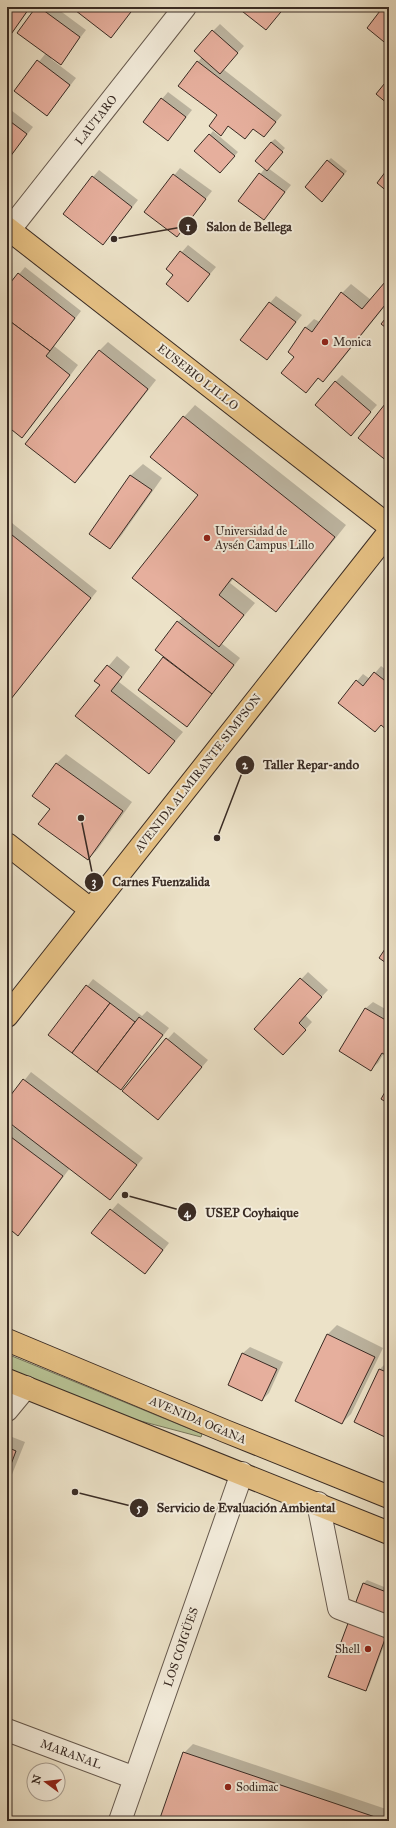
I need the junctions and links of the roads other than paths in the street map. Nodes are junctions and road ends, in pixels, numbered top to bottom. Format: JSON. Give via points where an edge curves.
{"nodes":[{"id":1,"x":185,"y":7,"type":"edge"},
{"id":2,"x":8,"y":230,"type":"edge"},
{"id":3,"x":389,"y":526,"type":"edge"},
{"id":4,"x":389,"y":532,"type":"edge"},
{"id":5,"x":7,"y":844,"type":"edge"},
{"id":6,"x":90,"y":909,"type":"junction"},
{"id":7,"x":7,"y":1016,"type":"edge"},
{"id":8,"x":7,"y":1340,"type":"edge"},
{"id":9,"x":17,"y":1384,"type":"edge"},
{"id":10,"x":7,"y":1410,"type":"edge"},
{"id":11,"x":242,"y":1474,"type":"junction"},
{"id":12,"x":389,"y":1497,"type":"edge"},
{"id":13,"x":318,"y":1504,"type":"junction"},
{"id":14,"x":389,"y":1533,"type":"edge"},
{"id":15,"x":389,"y":1627,"type":"edge"},
{"id":16,"x":7,"y":1730,"type":"edge"},
{"id":17,"x":135,"y":1778,"type":"junction"},
{"id":18,"x":120,"y":1821,"type":"edge"}],
"edges":[{"from":1,"to":2,"type":"street","name":"LAUTARO"},
{"from":2,"to":3,"type":"main road","name":"EUSEBIO LILLO"},
{"from":4,"to":6,"type":"main road","name":"AVENIDA ALMIRANTE SIMPSON"},
{"from":5,"to":6,"type":"main road"},
{"from":6,"to":7,"type":"main road","name":"AVENIDA ALMIRANTE SIMPSON"},
{"from":8,"to":12,"type":"main road","name":"AVENIDA OGANA"},
{"from":9,"to":10,"type":"street"},
{"from":9,"to":11,"type":"main road"},
{"from":11,"to":13,"type":"main road"},
{"from":11,"to":17,"type":"street","name":"LOS COIGÜES"},
{"from":13,"to":14,"type":"main road"},
{"from":13,"to":15,"type":"street","via":[[339,1608]]},
{"from":16,"to":17,"type":"street","name":"MARANAL"},
{"from":17,"to":18,"type":"street","name":"LOS COIGÜES"}]}
